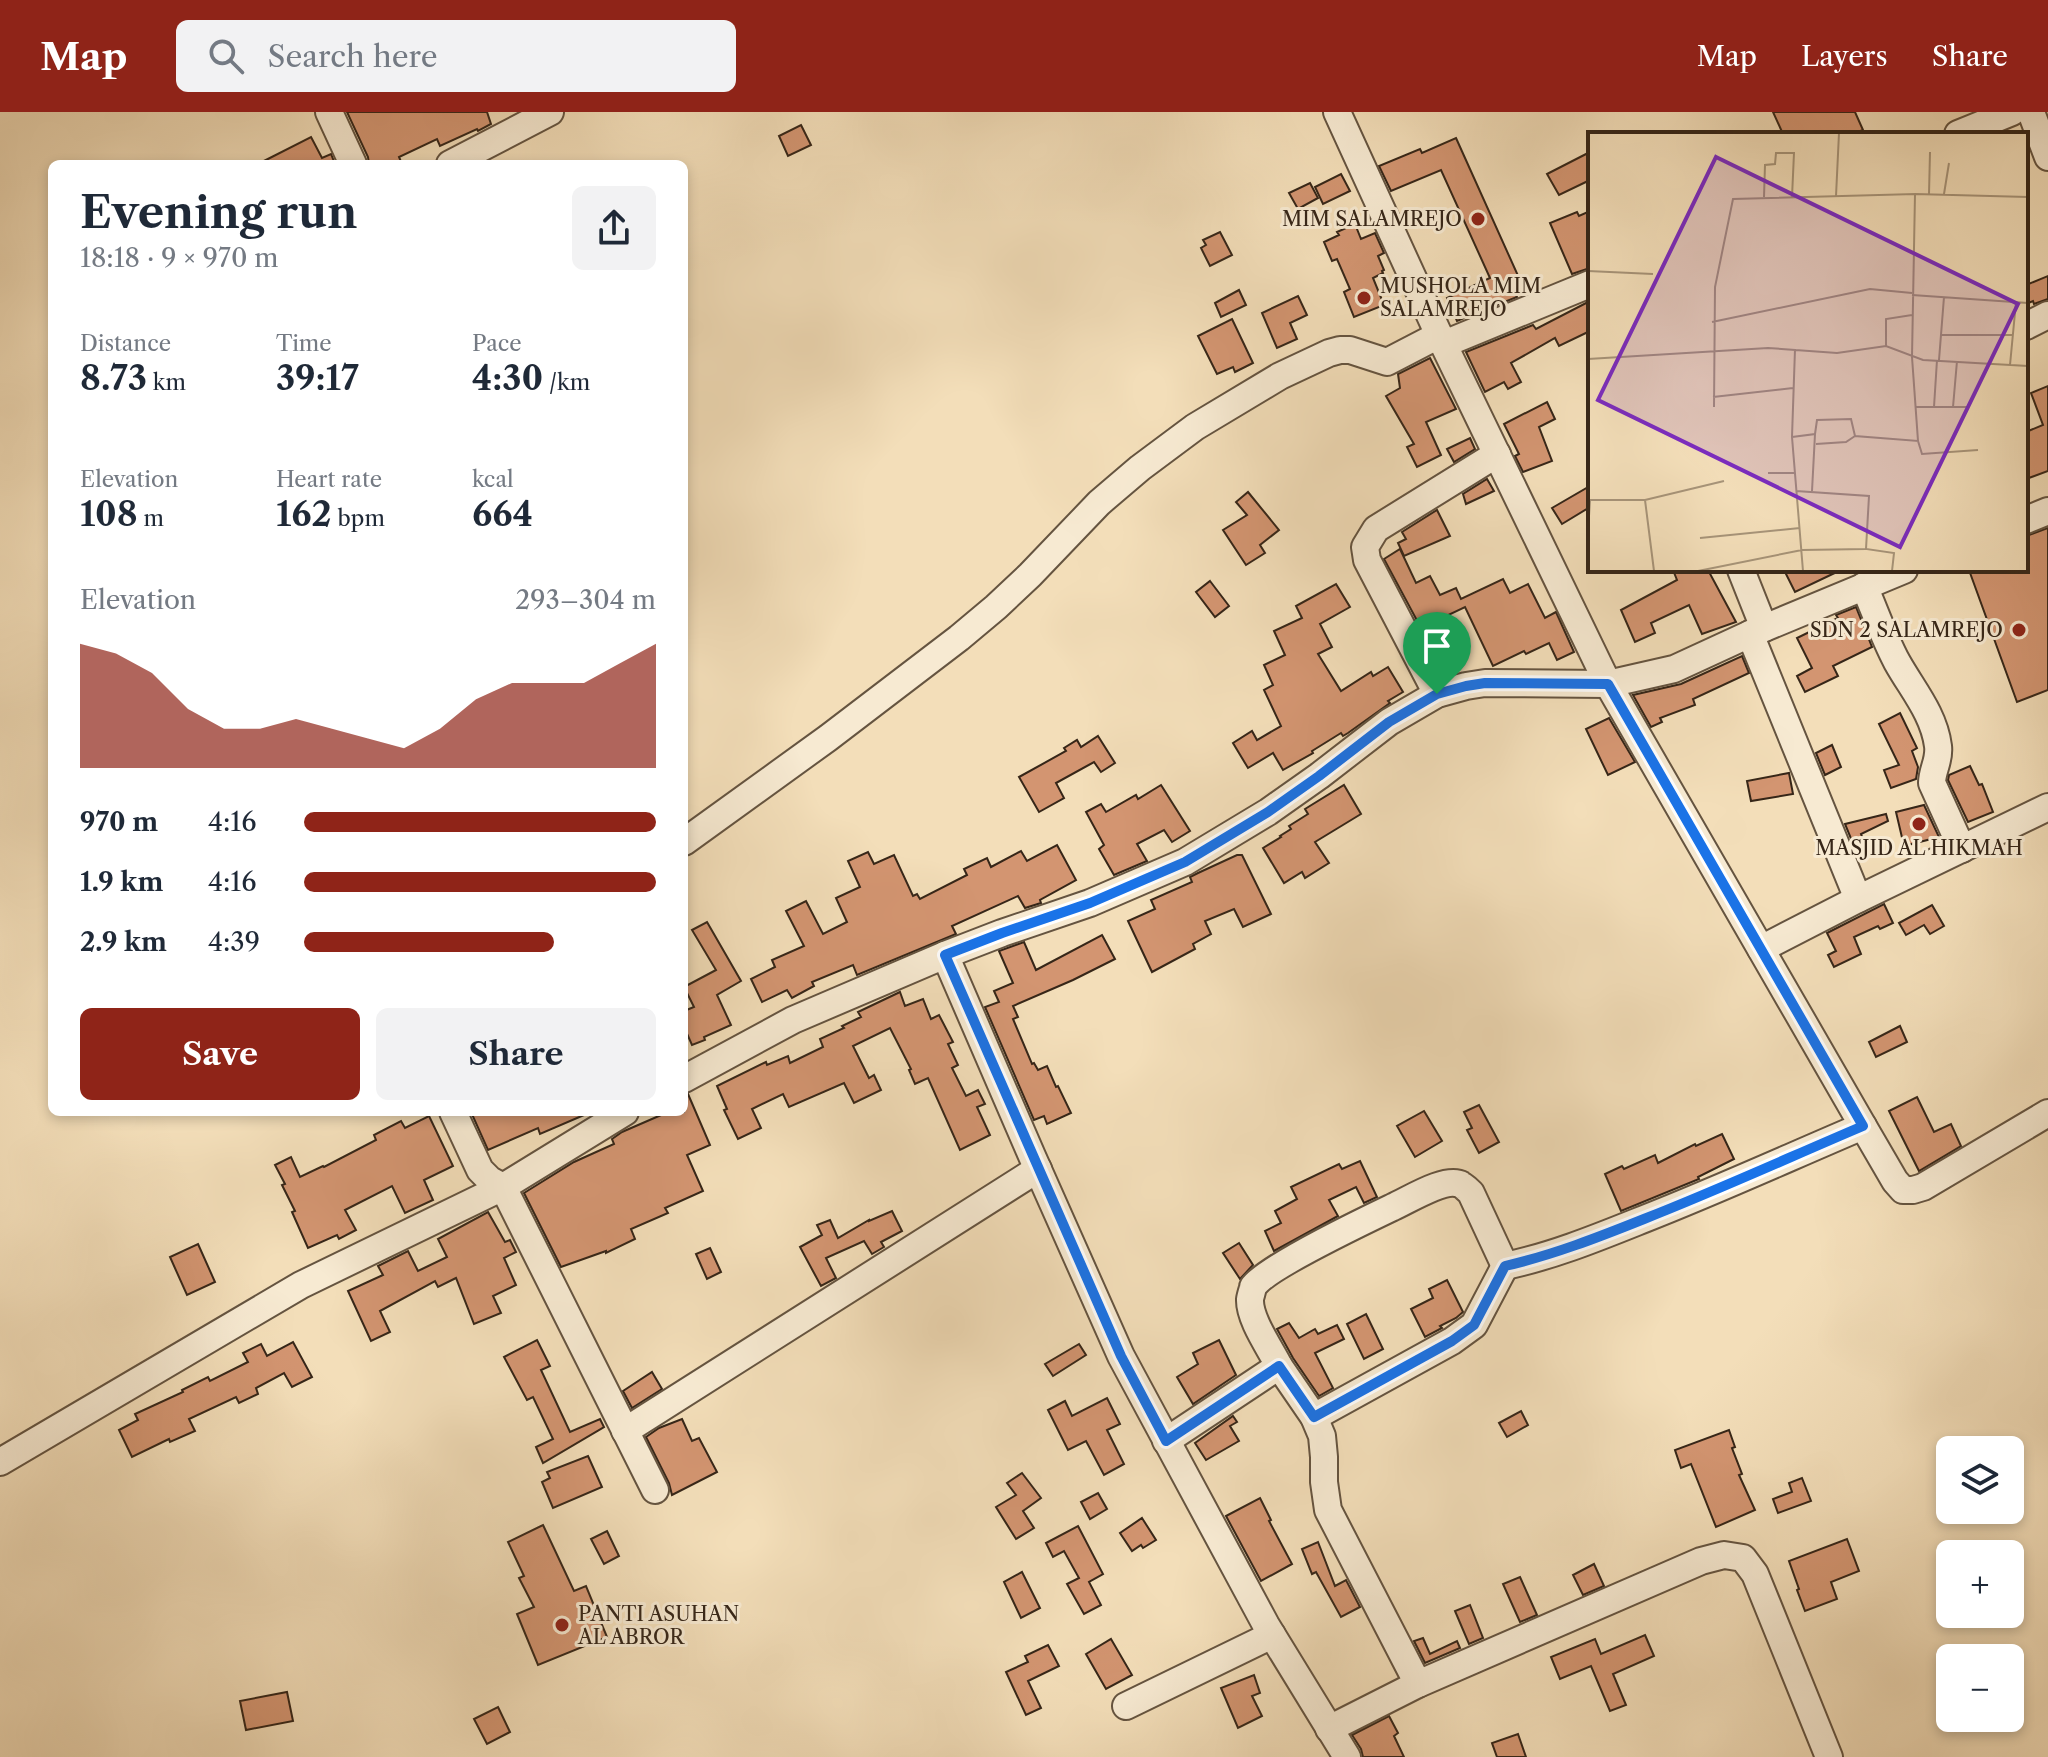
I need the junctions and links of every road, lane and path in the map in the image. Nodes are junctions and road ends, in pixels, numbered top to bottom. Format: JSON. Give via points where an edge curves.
{"nodes":[{"id":1,"x":329,"y":112,"type":"edge"},
{"id":2,"x":550,"y":112,"type":"edge"},
{"id":3,"x":1337,"y":112,"type":"edge"},
{"id":4,"x":2012,"y":112,"type":"edge"},
{"id":5,"x":2031,"y":112,"type":"edge"},
{"id":6,"x":520,"y":119,"type":"edge"},
{"id":7,"x":1963,"y":132,"type":"edge"},
{"id":8,"x":2048,"y":157,"type":"edge"},
{"id":9,"x":351,"y":160,"type":"edge"},
{"id":10,"x":456,"y":160,"type":"edge"},
{"id":11,"x":1588,"y":285,"type":"edge"},
{"id":12,"x":2048,"y":315,"type":"edge"},
{"id":13,"x":2028,"y":325,"type":"edge"},
{"id":14,"x":1441,"y":340,"type":"junction"},
{"id":15,"x":1497,"y":454,"type":"junction"},
{"id":16,"x":2048,"y":511,"type":"edge"},
{"id":17,"x":2028,"y":519,"type":"edge"},
{"id":18,"x":1742,"y":572,"type":"edge"},
{"id":19,"x":1899,"y":572,"type":"edge"},
{"id":20,"x":1864,"y":586,"type":"junction"},
{"id":21,"x":1757,"y":631,"type":"junction"},
{"id":22,"x":1608,"y":684,"type":"junction"},
{"id":23,"x":1437,"y":694,"type":"junction"},
{"id":24,"x":2048,"y":807,"type":"edge"},
{"id":25,"x":688,"y":839,"type":"edge"},
{"id":26,"x":1962,"y":849,"type":"junction"},
{"id":27,"x":1858,"y":899,"type":"junction"},
{"id":28,"x":1761,"y":949,"type":"junction"},
{"id":29,"x":945,"y":955,"type":"junction"},
{"id":30,"x":688,"y":1077,"type":"edge"},
{"id":31,"x":2048,"y":1113,"type":"edge"},
{"id":32,"x":455,"y":1116,"type":"edge"},
{"id":33,"x":618,"y":1116,"type":"edge"},
{"id":34,"x":1863,"y":1126,"type":"junction"},
{"id":35,"x":1038,"y":1169,"type":"junction"},
{"id":36,"x":503,"y":1187,"type":"junction"},
{"id":37,"x":1505,"y":1266,"type":"junction"},
{"id":38,"x":1279,"y":1366,"type":"junction"},
{"id":39,"x":1314,"y":1417,"type":"junction"},
{"id":40,"x":625,"y":1431,"type":"junction"},
{"id":41,"x":1166,"y":1441,"type":"junction"},
{"id":42,"x":0,"y":1462,"type":"edge"},
{"id":43,"x":655,"y":1490,"type":"dead end"},
{"id":44,"x":1272,"y":1635,"type":"junction"},
{"id":45,"x":1418,"y":1684,"type":"junction"},
{"id":46,"x":1126,"y":1706,"type":"dead end"},
{"id":47,"x":1329,"y":1729,"type":"junction"},
{"id":48,"x":1347,"y":1757,"type":"edge"},
{"id":49,"x":1829,"y":1757,"type":"edge"}],
"edges":[{"from":1,"to":9,"type":"street"},
{"from":2,"to":6,"type":"street"},
{"from":3,"to":14,"type":"street"},
{"from":4,"to":7,"type":"street"},
{"from":5,"to":8,"type":"street"},
{"from":6,"to":10,"type":"street"},
{"from":11,"to":14,"type":"street"},
{"from":12,"to":13,"type":"street"},
{"from":14,"to":15,"type":"street"},
{"from":14,"to":25,"type":"street","via":[[1387,362],[1350,350],[1329,353],[1195,427],[1099,503],[968,630]]},
{"from":15,"to":22,"type":"street"},
{"from":15,"to":23,"type":"street","via":[[1376,529],[1365,547]]},
{"from":16,"to":17,"type":"street"},
{"from":18,"to":21,"type":"street"},
{"from":19,"to":20,"type":"street"},
{"from":20,"to":21,"type":"street"},
{"from":20,"to":26,"type":"street","via":[[1894,656],[1929,716],[1938,745],[1932,783]]},
{"from":21,"to":22,"type":"street","via":[[1674,669]]},
{"from":21,"to":27,"type":"street"},
{"from":22,"to":23,"type":"street","via":[[1485,683]]},
{"from":22,"to":28,"type":"street"},
{"from":23,"to":29,"type":"street","via":[[1389,722],[1268,812],[1185,862]]},
{"from":24,"to":26,"type":"street"},
{"from":26,"to":27,"type":"street"},
{"from":27,"to":28,"type":"street"},
{"from":28,"to":34,"type":"street"},
{"from":29,"to":30,"type":"street","via":[[793,1020]]},
{"from":29,"to":35,"type":"street"},
{"from":31,"to":34,"type":"street","via":[[1913,1190],[1903,1190],[1895,1181]]},
{"from":32,"to":36,"type":"street","via":[[480,1170]]},
{"from":33,"to":36,"type":"street"},
{"from":34,"to":37,"type":"street","via":[[1593,1239]]},
{"from":35,"to":40,"type":"street"},
{"from":35,"to":41,"type":"street","via":[[1121,1356]]},
{"from":36,"to":40,"type":"street"},
{"from":36,"to":42,"type":"street","via":[[301,1285]]},
{"from":37,"to":38,"type":"street","via":[[1471,1193],[1452,1182],[1437,1186],[1303,1254],[1254,1286],[1252,1313]]},
{"from":37,"to":39,"type":"street","via":[[1474,1325]]},
{"from":38,"to":39,"type":"street"},
{"from":38,"to":41,"type":"street"},
{"from":39,"to":45,"type":"street","via":[[1322,1436],[1328,1510]]},
{"from":40,"to":43,"type":"street"},
{"from":41,"to":44,"type":"street"},
{"from":44,"to":46,"type":"street"},
{"from":44,"to":47,"type":"street"},
{"from":45,"to":47,"type":"street"},
{"from":45,"to":49,"type":"street","via":[[1701,1561],[1724,1555],[1743,1558],[1755,1574]]},
{"from":47,"to":48,"type":"street"}]}
